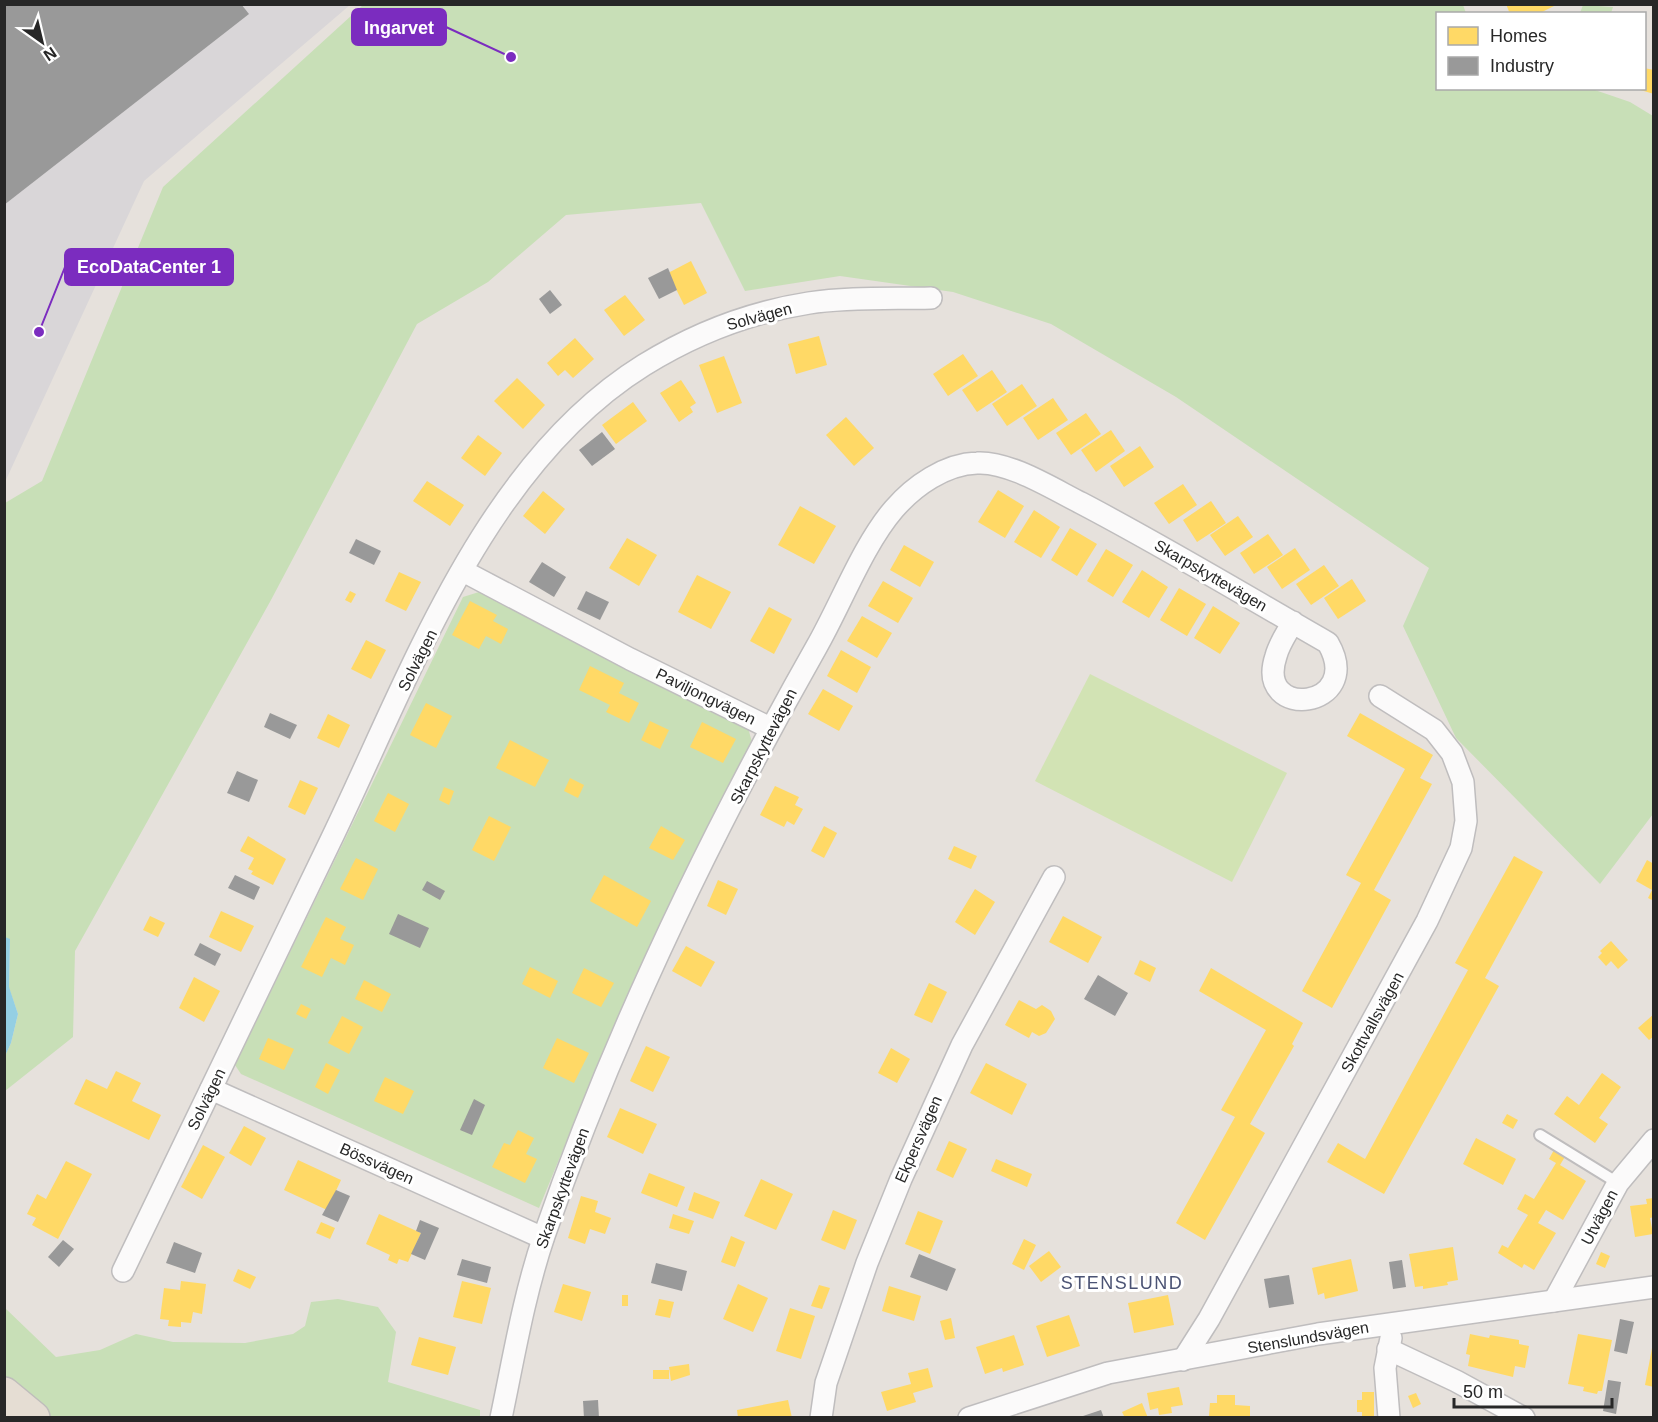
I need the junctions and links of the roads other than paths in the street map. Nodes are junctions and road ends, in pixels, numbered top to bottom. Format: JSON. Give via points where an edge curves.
{"nodes":[{"id":1,"x":931,"y":298,"type":"dead end"},
{"id":2,"x":463,"y":571,"type":"junction"},
{"id":3,"x":1293,"y":622,"type":"dead end"},
{"id":4,"x":1380,"y":696,"type":"dead end"},
{"id":5,"x":770,"y":728,"type":"junction"},
{"id":6,"x":1054,"y":877,"type":"dead end"},
{"id":7,"x":211,"y":1089,"type":"junction"},
{"id":8,"x":1540,"y":1135,"type":"dead end"},
{"id":9,"x":1653,"y":1140,"type":"edge"},
{"id":10,"x":1618,"y":1183,"type":"junction"},
{"id":11,"x":543,"y":1238,"type":"junction"},
{"id":12,"x":123,"y":1271,"type":"dead end"},
{"id":13,"x":1653,"y":1287,"type":"edge"},
{"id":14,"x":1554,"y":1301,"type":"junction"},
{"id":15,"x":1394,"y":1323,"type":"junction"},
{"id":16,"x":1388,"y":1349,"type":"junction"},
{"id":17,"x":1184,"y":1360,"type":"junction"},
{"id":18,"x":4,"y":1394,"type":"edge"},
{"id":19,"x":33,"y":1418,"type":"edge"},
{"id":20,"x":501,"y":1418,"type":"edge"},
{"id":21,"x":821,"y":1418,"type":"edge"},
{"id":22,"x":969,"y":1418,"type":"edge"},
{"id":23,"x":1389,"y":1418,"type":"edge"},
{"id":24,"x":1524,"y":1418,"type":"edge"}],
"edges":[{"from":1,"to":2,"type":"street","name":"Solvägen","via":[[832,301],[757,314],[721,326],[657,358],[619,382],[545,451],[498,511]]},
{"from":2,"to":5,"type":"street","name":"Paviljongvägen"},
{"from":2,"to":7,"type":"street","name":"Solvägen","via":[[409,675]]},
{"from":3,"to":5,"type":"street","name":"Skarpskyttevägen","via":[[1047,486],[1002,466],[970,464],[928,479],[891,512]]},
{"from":4,"to":17,"type":"street","name":"Skottvallsvägen","via":[[1434,730],[1452,753],[1463,782],[1466,821],[1461,849],[1422,931]]},
{"from":5,"to":11,"type":"street","name":"Skarpskyttevägen","via":[[643,989],[572,1156]]},
{"from":6,"to":21,"type":"street","name":"Ekpersvägen","via":[[962,1045],[901,1179],[826,1383]]},
{"from":7,"to":11,"type":"street","name":"Bössvägen"},
{"from":7,"to":12,"type":"street","name":"Solvägen"},
{"from":8,"to":10,"type":"lane"},
{"from":9,"to":10,"type":"street","name":"Utvägen"},
{"from":10,"to":14,"type":"street","name":"Utvägen"},
{"from":11,"to":20,"type":"street","name":"Skarpskyttevägen","via":[[528,1288]]},
{"from":13,"to":14,"type":"street","name":"Stenslundsvägen"},
{"from":14,"to":15,"type":"street","name":"Stenslundsvägen"},
{"from":15,"to":16,"type":"street"},
{"from":15,"to":17,"type":"street","name":"Stenslundsvägen"},
{"from":16,"to":23,"type":"street","via":[[1385,1368]]},
{"from":16,"to":24,"type":"street"},
{"from":17,"to":22,"type":"street","name":"Stenslundsvägen","via":[[1108,1373]]},
{"from":18,"to":19,"type":"highway"}]}
